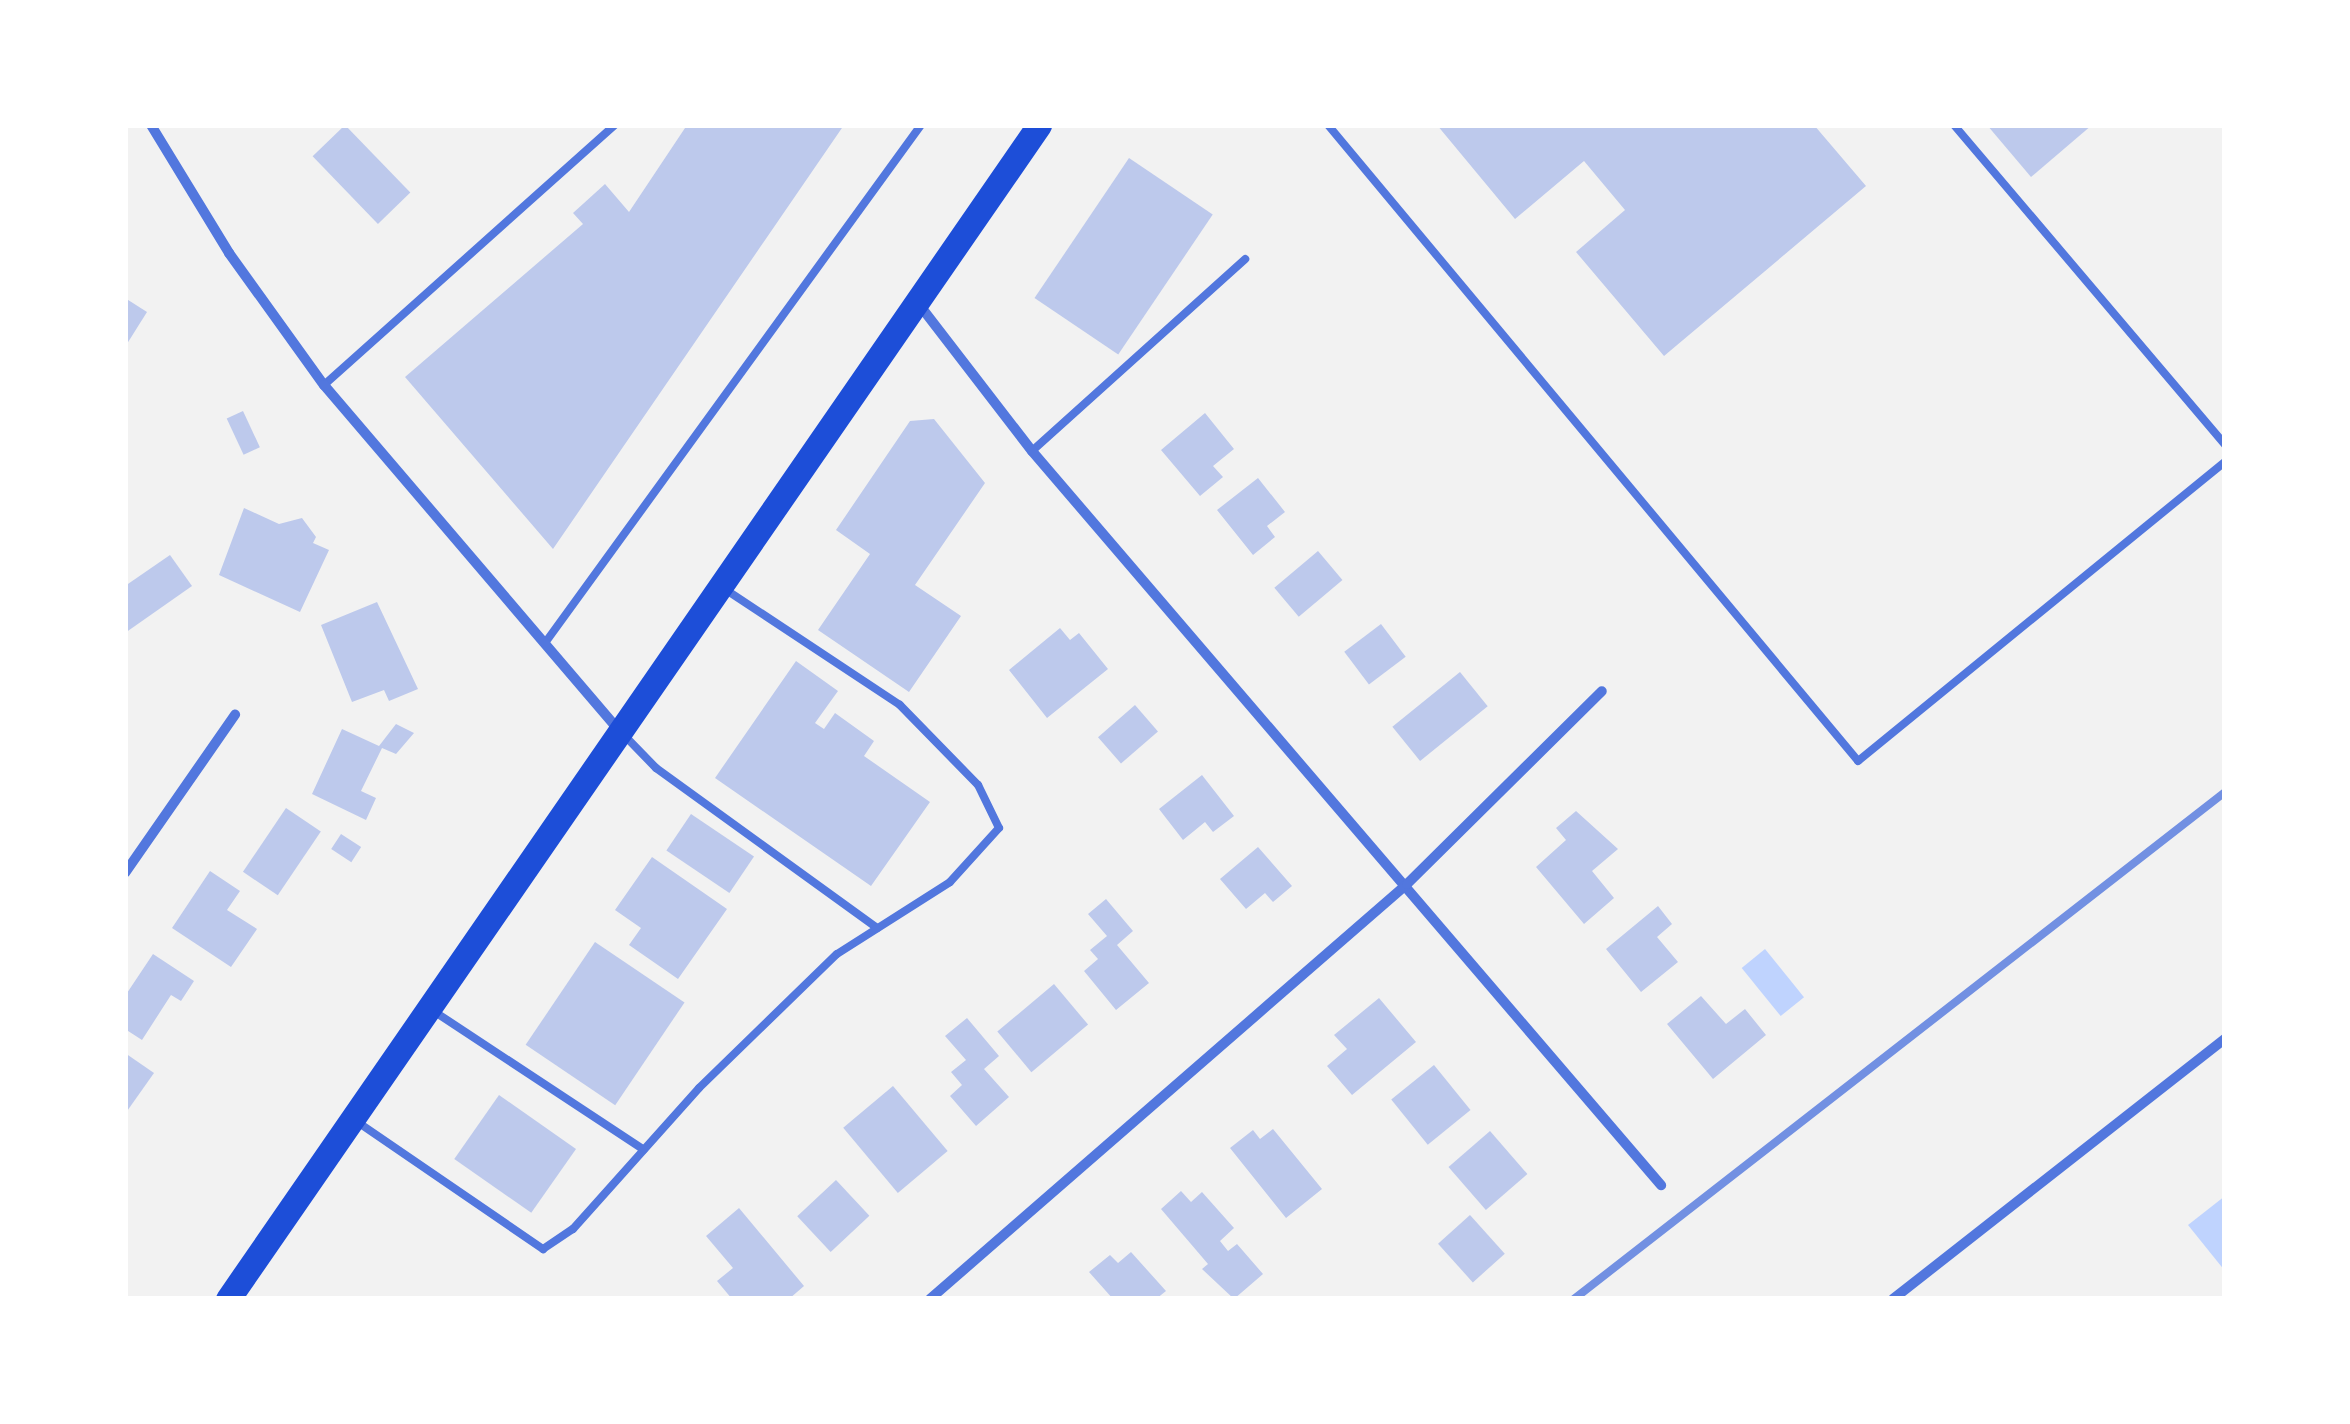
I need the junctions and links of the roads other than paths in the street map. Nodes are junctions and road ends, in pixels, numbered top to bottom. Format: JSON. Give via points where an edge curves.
{"nodes":[{"id":1,"x":151,"y":125,"type":"edge"},
{"id":2,"x":616,"y":125,"type":"edge"},
{"id":3,"x":921,"y":125,"type":"edge"},
{"id":4,"x":1038,"y":125,"type":"edge"},
{"id":5,"x":1328,"y":125,"type":"edge"},
{"id":6,"x":1954,"y":125,"type":"edge"},
{"id":7,"x":1245,"y":260,"type":"dead end"},
{"id":8,"x":916,"y":300,"type":"junction"},
{"id":9,"x":324,"y":384,"type":"junction"},
{"id":10,"x":2225,"y":444,"type":"edge"},
{"id":11,"x":1032,"y":452,"type":"junction"},
{"id":12,"x":2225,"y":462,"type":"edge"},
{"id":13,"x":718,"y":584,"type":"junction"},
{"id":14,"x":545,"y":643,"type":"junction"},
{"id":15,"x":1602,"y":692,"type":"dead end"},
{"id":16,"x":235,"y":715,"type":"dead end"},
{"id":17,"x":619,"y":730,"type":"junction"},
{"id":18,"x":125,"y":873,"type":"edge"},
{"id":19,"x":1407,"y":884,"type":"junction"},
{"id":20,"x":877,"y":928,"type":"junction"},
{"id":21,"x":428,"y":1008,"type":"junction"},
{"id":22,"x":2225,"y":1039,"type":"edge"},
{"id":23,"x":352,"y":1118,"type":"junction"},
{"id":24,"x":644,"y":1150,"type":"junction"},
{"id":25,"x":1661,"y":1186,"type":"dead end"},
{"id":26,"x":228,"y":1299,"type":"edge"},
{"id":27,"x":930,"y":1299,"type":"edge"},
{"id":28,"x":1894,"y":1299,"type":"edge"}],
"edges":[{"from":1,"to":9,"type":"street","via":[[230,253]]},
{"from":2,"to":9,"type":"lane"},
{"from":3,"to":14,"type":"lane"},
{"from":4,"to":8,"type":"main road"},
{"from":5,"to":12,"type":"lane","via":[[1858,761]]},
{"from":6,"to":10,"type":"lane"},
{"from":7,"to":11,"type":"lane"},
{"from":8,"to":11,"type":"street"},
{"from":8,"to":13,"type":"main road"},
{"from":9,"to":14,"type":"street"},
{"from":11,"to":19,"type":"street"},
{"from":13,"to":17,"type":"main road"},
{"from":13,"to":20,"type":"lane","via":[[900,704],[978,785],[999,828],[950,882]]},
{"from":14,"to":17,"type":"street"},
{"from":15,"to":19,"type":"street"},
{"from":16,"to":18,"type":"street"},
{"from":17,"to":20,"type":"lane","via":[[656,768]]},
{"from":17,"to":21,"type":"main road"},
{"from":19,"to":25,"type":"street"},
{"from":19,"to":27,"type":"street"},
{"from":20,"to":24,"type":"lane","via":[[836,954]]},
{"from":21,"to":23,"type":"main road"},
{"from":21,"to":24,"type":"lane"},
{"from":22,"to":28,"type":"street"},
{"from":23,"to":24,"type":"lane","via":[[543,1248],[573,1228]]},
{"from":23,"to":26,"type":"main road"}]}
